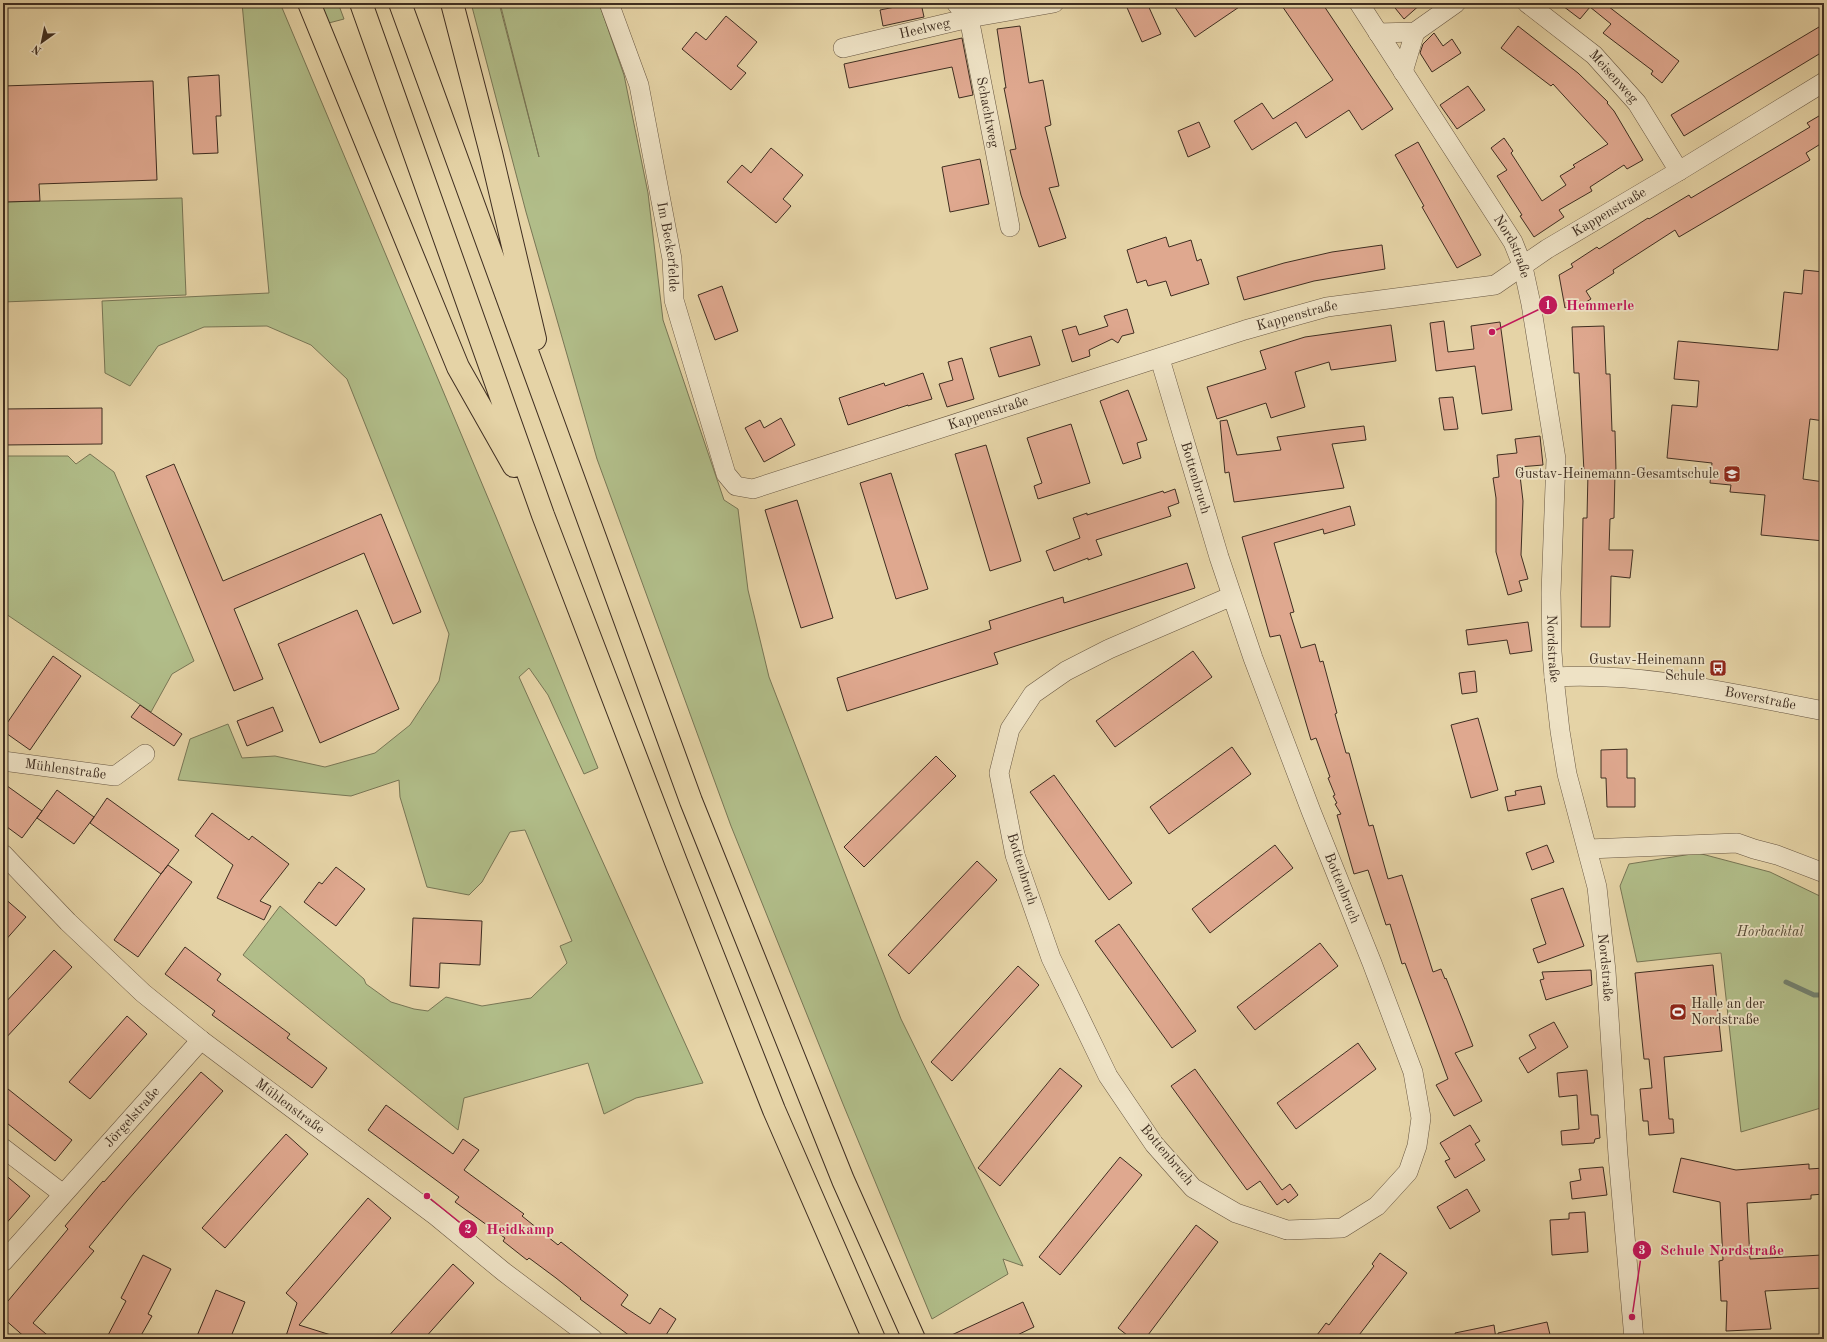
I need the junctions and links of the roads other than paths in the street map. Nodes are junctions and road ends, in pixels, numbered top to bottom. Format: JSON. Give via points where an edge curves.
{"nodes":[{"id":1,"x":309,"y":3,"type":"edge"},
{"id":2,"x":361,"y":3,"type":"edge"},
{"id":3,"x":400,"y":3,"type":"edge"},
{"id":4,"x":452,"y":3,"type":"edge"},
{"id":5,"x":609,"y":3,"type":"edge"},
{"id":6,"x":956,"y":3,"type":"edge"},
{"id":7,"x":1054,"y":3,"type":"edge"},
{"id":8,"x":1359,"y":3,"type":"edge"},
{"id":9,"x":1456,"y":3,"type":"edge"},
{"id":10,"x":1526,"y":3,"type":"edge"},
{"id":11,"x":969,"y":18,"type":"junction"},
{"id":12,"x":1415,"y":32,"type":"junction"},
{"id":13,"x":1378,"y":33,"type":"junction"},
{"id":14,"x":843,"y":48,"type":"dead end"},
{"id":15,"x":1403,"y":72,"type":"junction"},
{"id":16,"x":1824,"y":82,"type":"edge"},
{"id":17,"x":1679,"y":171,"type":"junction"},
{"id":18,"x":1010,"y":227,"type":"dead end"},
{"id":19,"x":1523,"y":267,"type":"junction"},
{"id":20,"x":1160,"y":359,"type":"junction"},
{"id":21,"x":554,"y":428,"type":"junction"},
{"id":22,"x":736,"y":486,"type":"joint"},
{"id":23,"x":543,"y":515,"type":"junction"},
{"id":24,"x":1232,"y":596,"type":"junction"},
{"id":25,"x":1554,"y":677,"type":"junction"},
{"id":26,"x":1824,"y":711,"type":"edge"},
{"id":27,"x":145,"y":754,"type":"dead end"},
{"id":28,"x":3,"y":761,"type":"edge"},
{"id":29,"x":1588,"y":849,"type":"junction"},
{"id":30,"x":3,"y":854,"type":"edge"},
{"id":31,"x":1824,"y":873,"type":"edge"},
{"id":32,"x":201,"y":1040,"type":"junction"},
{"id":33,"x":3,"y":1148,"type":"edge"},
{"id":34,"x":63,"y":1194,"type":"junction"},
{"id":35,"x":3,"y":1262,"type":"edge"},
{"id":36,"x":593,"y":1339,"type":"edge"},
{"id":37,"x":874,"y":1339,"type":"edge"},
{"id":38,"x":914,"y":1339,"type":"edge"},
{"id":39,"x":1634,"y":1339,"type":"edge"}],
"edges":[{"from":1,"to":23,"type":"highway","via":[[458,367]]},
{"from":2,"to":23,"type":"highway"},
{"from":3,"to":21,"type":"highway"},
{"from":4,"to":21,"type":"highway","via":[[493,161]]},
{"from":5,"to":22,"type":"street","name":"Im Beckerfelde","via":[[639,85],[672,259],[674,300],[726,474]]},
{"from":6,"to":11,"type":"street","name":"Schachtweg"},
{"from":7,"to":11,"type":"street","name":"Heelweg"},
{"from":8,"to":13,"type":"street","name":"Nordstraße"},
{"from":9,"to":12,"type":"street"},
{"from":10,"to":17,"type":"street","name":"Meisenweg","via":[[1594,55],[1638,103]]},
{"from":11,"to":14,"type":"street","name":"Heelweg"},
{"from":11,"to":18,"type":"street","name":"Schachtweg"},
{"from":12,"to":13,"type":"street"},
{"from":12,"to":15,"type":"street"},
{"from":13,"to":15,"type":"street","name":"Nordstraße"},
{"from":15,"to":19,"type":"street","name":"Nordstraße","via":[[1510,237]]},
{"from":16,"to":17,"type":"street","name":"Kappenstraße"},
{"from":17,"to":19,"type":"street","name":"Kappenstraße","via":[[1547,249]]},
{"from":19,"to":20,"type":"street","name":"Kappenstraße","via":[[1495,285],[1327,307],[1245,330]]},
{"from":19,"to":25,"type":"street","name":"Nordstraße","via":[[1556,459],[1551,594]]},
{"from":20,"to":22,"type":"street","name":"Kappenstraße","via":[[753,489]]},
{"from":20,"to":24,"type":"street","name":"Bottenbruch"},
{"from":21,"to":38,"type":"highway","via":[[691,801],[843,1180]]},
{"from":23,"to":37,"type":"highway","via":[[771,1103]]},
{"from":24,"to":24,"type":"street","name":"Bottenbruch","via":[[1305,797],[1372,962],[1412,1072],[1421,1118],[1417,1146],[1408,1172],[1377,1206],[1342,1228],[1287,1230],[1236,1213],[1193,1188],[1154,1144],[1108,1076],[1051,958],[1015,855],[999,773],[1010,729],[1033,694],[1066,671],[1109,649]]},
{"from":25,"to":26,"type":"street","name":"Boverstraße","via":[[1639,679]]},
{"from":25,"to":29,"type":"street","name":"Nordstraße","via":[[1567,774]]},
{"from":27,"to":28,"type":"street","name":"Mühlenstraße","via":[[115,776]]},
{"from":29,"to":31,"type":"street","via":[[1737,843]]},
{"from":29,"to":39,"type":"street","name":"Nordstraße","via":[[1597,888],[1606,971]]},
{"from":30,"to":32,"type":"street","name":"Mühlenstraße","via":[[68,922],[143,993]]},
{"from":32,"to":34,"type":"street","name":"Jörgelstraße"},
{"from":32,"to":36,"type":"street","name":"Mühlenstraße","via":[[431,1212],[504,1272]]},
{"from":33,"to":34,"type":"street"},
{"from":34,"to":35,"type":"street","name":"Jörgelstraße"}]}
